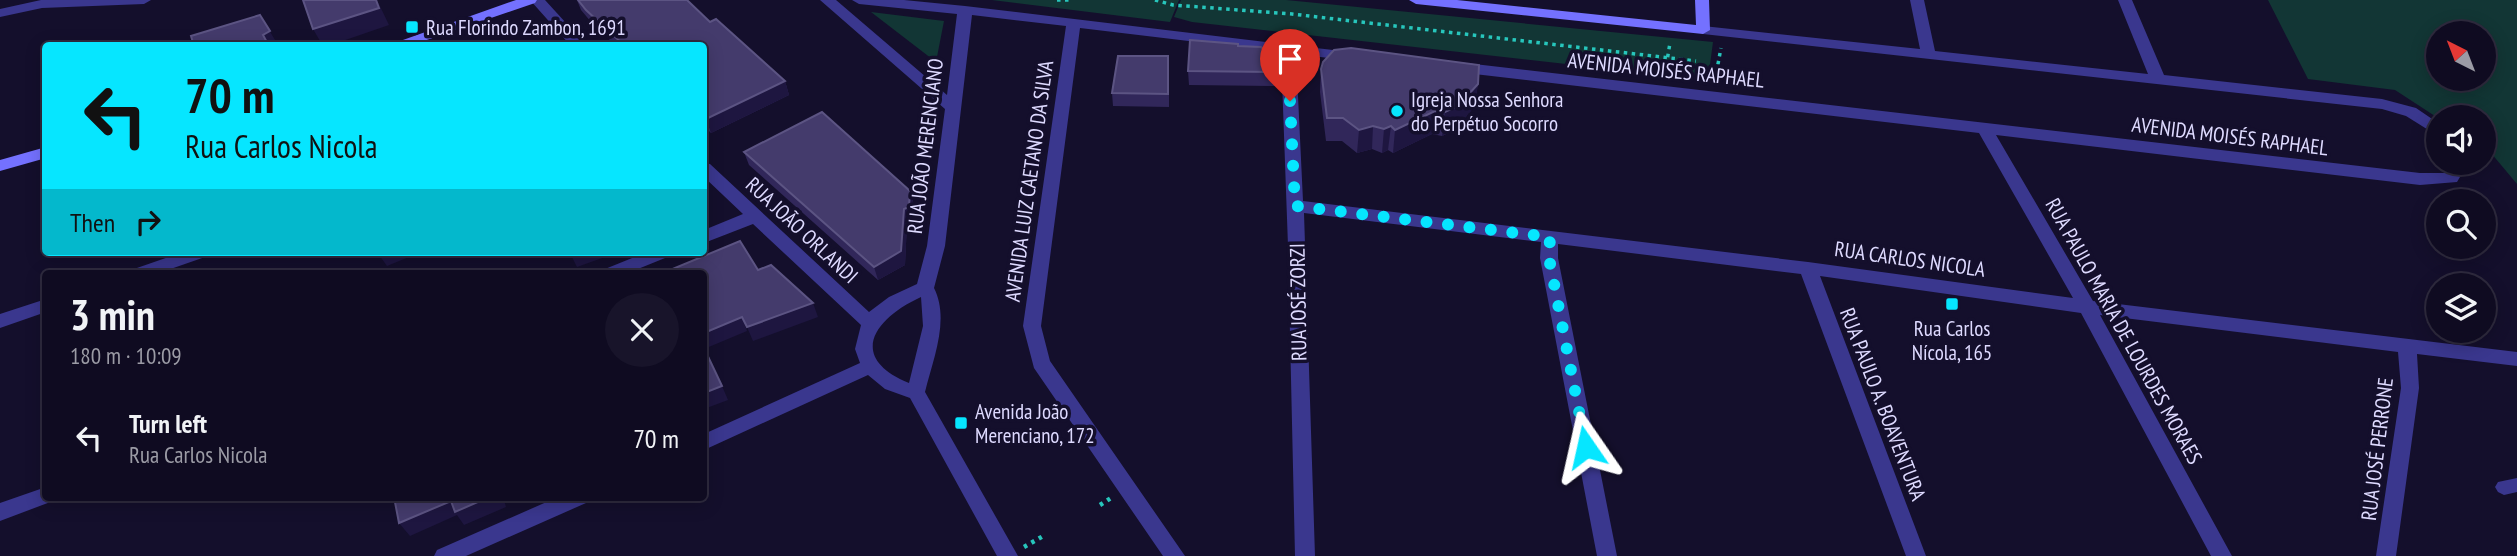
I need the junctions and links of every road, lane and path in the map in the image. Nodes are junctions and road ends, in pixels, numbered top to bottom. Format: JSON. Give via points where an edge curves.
{"nodes":[{"id":1,"x":144,"y":0,"type":"edge"},
{"id":2,"x":530,"y":0,"type":"edge"},
{"id":3,"x":537,"y":0,"type":"edge"},
{"id":4,"x":827,"y":0,"type":"edge"},
{"id":5,"x":859,"y":0,"type":"edge"},
{"id":6,"x":1057,"y":0,"type":"edge"},
{"id":7,"x":1069,"y":0,"type":"edge"},
{"id":8,"x":1155,"y":0,"type":"edge"},
{"id":9,"x":1416,"y":0,"type":"edge"},
{"id":10,"x":1702,"y":0,"type":"edge"},
{"id":11,"x":1917,"y":0,"type":"edge"},
{"id":12,"x":2125,"y":0,"type":"edge"},
{"id":13,"x":965,"y":10,"type":"junction"},
{"id":14,"x":0,"y":13,"type":"edge"},
{"id":15,"x":1074,"y":22,"type":"junction"},
{"id":16,"x":1703,"y":30,"type":"junction"},
{"id":17,"x":1671,"y":36,"type":"dead end"},
{"id":18,"x":405,"y":42,"type":"edge"},
{"id":19,"x":576,"y":42,"type":"edge"},
{"id":20,"x":1288,"y":48,"type":"junction"},
{"id":21,"x":1720,"y":52,"type":"dead end"},
{"id":22,"x":1929,"y":55,"type":"junction"},
{"id":23,"x":1366,"y":57,"type":"edge"},
{"id":24,"x":1667,"y":58,"type":"junction"},
{"id":25,"x":1696,"y":61,"type":"dead end"},
{"id":26,"x":1447,"y":66,"type":"edge"},
{"id":27,"x":1664,"y":78,"type":"dead end"},
{"id":28,"x":2159,"y":81,"type":"junction"},
{"id":29,"x":1714,"y":85,"type":"dead end"},
{"id":30,"x":952,"y":107,"type":"junction"},
{"id":31,"x":2426,"y":123,"type":"edge"},
{"id":32,"x":1984,"y":128,"type":"junction"},
{"id":33,"x":42,"y":153,"type":"edge"},
{"id":34,"x":0,"y":166,"type":"edge"},
{"id":35,"x":707,"y":171,"type":"edge"},
{"id":36,"x":2453,"y":175,"type":"edge"},
{"id":37,"x":1295,"y":206,"type":"junction"},
{"id":38,"x":754,"y":217,"type":"junction"},
{"id":39,"x":707,"y":236,"type":"edge"},
{"id":40,"x":1550,"y":237,"type":"junction"},
{"id":41,"x":190,"y":256,"type":"edge"},
{"id":42,"x":654,"y":256,"type":"edge"},
{"id":43,"x":1808,"y":268,"type":"junction"},
{"id":44,"x":149,"y":270,"type":"edge"},
{"id":45,"x":619,"y":270,"type":"edge"},
{"id":46,"x":925,"y":288,"type":"junction"},
{"id":47,"x":42,"y":306,"type":"edge"},
{"id":48,"x":2087,"y":307,"type":"junction"},
{"id":49,"x":0,"y":321,"type":"edge"},
{"id":50,"x":871,"y":324,"type":"junction"},
{"id":51,"x":2407,"y":346,"type":"junction"},
{"id":52,"x":2517,"y":359,"type":"edge"},
{"id":53,"x":871,"y":366,"type":"junction"},
{"id":54,"x":916,"y":392,"type":"junction"},
{"id":55,"x":707,"y":441,"type":"edge"},
{"id":56,"x":42,"y":496,"type":"edge"},
{"id":57,"x":570,"y":501,"type":"edge"},
{"id":58,"x":0,"y":512,"type":"edge"},
{"id":59,"x":444,"y":556,"type":"edge"},
{"id":60,"x":1008,"y":556,"type":"edge"},
{"id":61,"x":1175,"y":556,"type":"edge"},
{"id":62,"x":1305,"y":556,"type":"edge"},
{"id":63,"x":1607,"y":556,"type":"edge"},
{"id":64,"x":1916,"y":556,"type":"edge"},
{"id":65,"x":2222,"y":556,"type":"edge"},
{"id":66,"x":2386,"y":556,"type":"edge"}],
"edges":[{"from":1,"to":14,"type":"street","via":[[43,4]]},
{"from":2,"to":18,"type":"street"},
{"from":3,"to":19,"type":"street"},
{"from":4,"to":30,"type":"street"},
{"from":5,"to":13,"type":"street"},
{"from":6,"to":7,"type":"path"},
{"from":8,"to":24,"type":"path"},
{"from":9,"to":16,"type":"street","name":"AVENIDA MOISÉS RAPHAEL"},
{"from":10,"to":16,"type":"street"},
{"from":11,"to":22,"type":"street"},
{"from":12,"to":28,"type":"street"},
{"from":13,"to":15,"type":"street"},
{"from":13,"to":30,"type":"street","name":"RUA JOÃO MERENCIANO"},
{"from":15,"to":20,"type":"street"},
{"from":15,"to":61,"type":"street","name":"AVENIDA LUIZ CAETANO DA SILVA","via":[[1032,326],[1041,363]]},
{"from":16,"to":22,"type":"street","name":"AVENIDA MOISÉS RAPHAEL"},
{"from":17,"to":24,"type":"path"},
{"from":20,"to":23,"type":"street"},
{"from":20,"to":37,"type":"street","name":"RUA JOSÉ ZORZI"},
{"from":21,"to":29,"type":"path"},
{"from":22,"to":28,"type":"street","name":"AVENIDA MOISÉS RAPHAEL"},
{"from":24,"to":25,"type":"path"},
{"from":24,"to":27,"type":"path"},
{"from":26,"to":32,"type":"street","name":"AVENIDA MOISÉS RAPHAEL"},
{"from":28,"to":31,"type":"street","name":"AVENIDA MOISÉS RAPHAEL","via":[[2382,104],[2411,112]]},
{"from":30,"to":46,"type":"street","name":"RUA JOÃO MERENCIANO","via":[[936,246]]},
{"from":32,"to":36,"type":"street","name":"AVENIDA MOISÉS RAPHAEL","via":[[2420,179]]},
{"from":32,"to":48,"type":"street","name":"RUA PAULO MARIA DE LOURDES MORAES"},
{"from":33,"to":34,"type":"street"},
{"from":35,"to":38,"type":"street","name":"RUA JOÃO ORLANDI"},
{"from":37,"to":40,"type":"street","name":"RUA CARLOS NICOLA"},
{"from":37,"to":62,"type":"street","name":"RUA JOSÉ ZORZI"},
{"from":38,"to":39,"type":"street"},
{"from":38,"to":50,"type":"street","name":"RUA JOÃO ORLANDI"},
{"from":40,"to":43,"type":"street","name":"RUA CARLOS NICOLA"},
{"from":40,"to":63,"type":"street","via":[[1549,258]]},
{"from":41,"to":44,"type":"street"},
{"from":42,"to":45,"type":"street"},
{"from":43,"to":48,"type":"street","name":"RUA CARLOS NICOLA"},
{"from":43,"to":64,"type":"street","name":"RUA PAULO A. BOAVENTURA"},
{"from":46,"to":50,"type":"street","via":[[889,307]]},
{"from":46,"to":54,"type":"street","name":"RUA JOÃO MERENCIANO","via":[[932,300],[932,326]]},
{"from":47,"to":49,"type":"street"},
{"from":48,"to":51,"type":"street","name":"RUA CARLOS NICOLA"},
{"from":48,"to":65,"type":"street","name":"RUA PAULO MARIA DE LOURDES MORAES"},
{"from":50,"to":53,"type":"street","via":[[866,354]]},
{"from":51,"to":52,"type":"street","name":"RUA CARLOS NICOLA"},
{"from":51,"to":66,"type":"street","name":"RUA JOSÉ PERRONE","via":[[2410,388]]},
{"from":53,"to":54,"type":"street","via":[[885,382]]},
{"from":53,"to":55,"type":"street"},
{"from":54,"to":60,"type":"street"},
{"from":56,"to":58,"type":"street"},
{"from":57,"to":59,"type":"street"}]}
